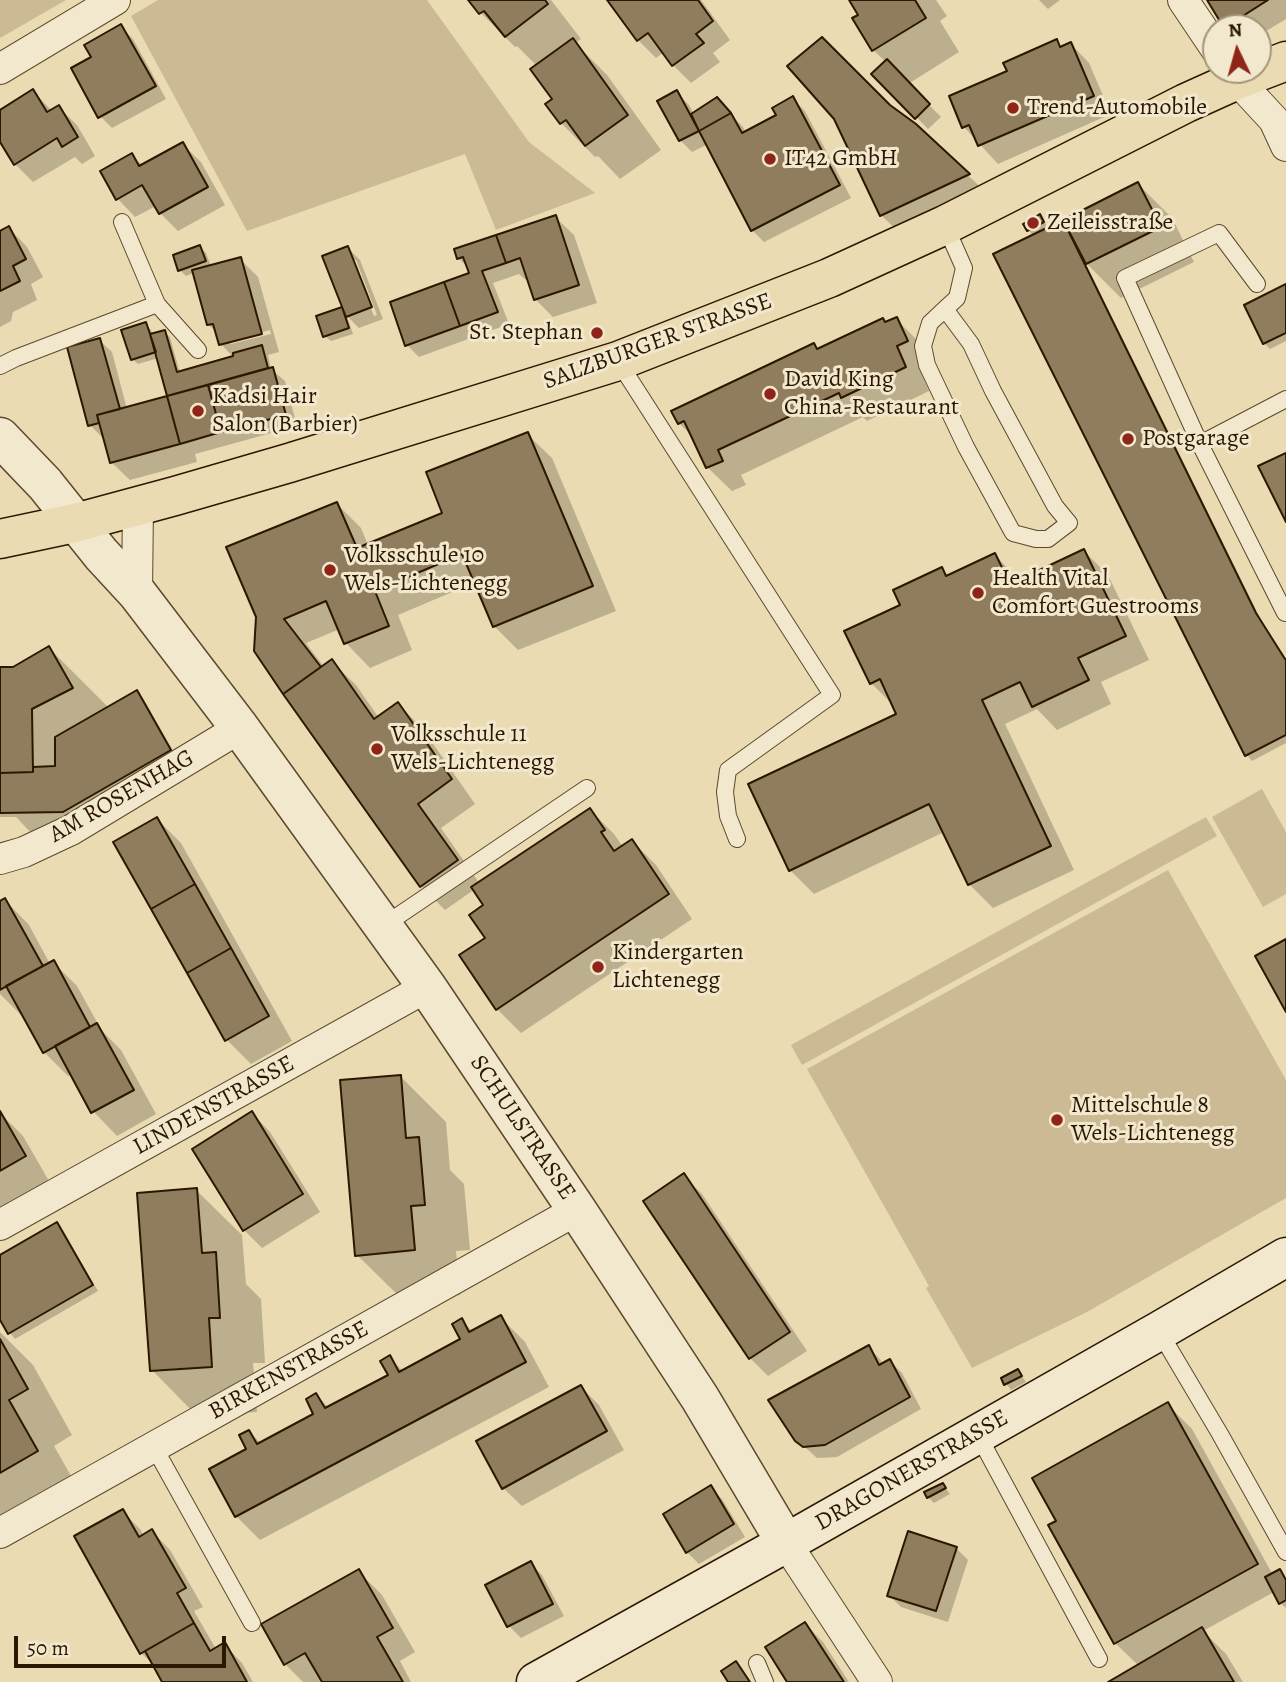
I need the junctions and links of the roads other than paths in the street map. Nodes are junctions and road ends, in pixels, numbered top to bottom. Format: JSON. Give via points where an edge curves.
{"nodes":[{"id":1,"x":115,"y":0,"type":"edge"},
{"id":2,"x":1183,"y":0,"type":"edge"},
{"id":3,"x":1202,"y":28,"type":"edge"},
{"id":4,"x":0,"y":69,"type":"edge"},
{"id":5,"x":1219,"y":84,"type":"edge"},
{"id":6,"x":1242,"y":84,"type":"edge"},
{"id":7,"x":1286,"y":146,"type":"edge"},
{"id":8,"x":122,"y":222,"type":"dead end"},
{"id":9,"x":945,"y":225,"type":"junction"},
{"id":10,"x":1257,"y":284,"type":"dead end"},
{"id":11,"x":157,"y":304,"type":"junction"},
{"id":12,"x":945,"y":309,"type":"junction"},
{"id":13,"x":198,"y":351,"type":"dead end"},
{"id":14,"x":618,"y":361,"type":"junction"},
{"id":15,"x":0,"y":366,"type":"edge"},
{"id":16,"x":1286,"y":399,"type":"edge"},
{"id":17,"x":0,"y":437,"type":"edge"},
{"id":18,"x":1200,"y":444,"type":"junction"},
{"id":19,"x":138,"y":505,"type":"junction"},
{"id":20,"x":75,"y":523,"type":"junction"},
{"id":21,"x":0,"y":539,"type":"edge"},
{"id":22,"x":137,"y":593,"type":"junction"},
{"id":23,"x":1286,"y":612,"type":"edge"},
{"id":24,"x":240,"y":728,"type":"junction"},
{"id":25,"x":587,"y":788,"type":"dead end"},
{"id":26,"x":737,"y":839,"type":"dead end"},
{"id":27,"x":0,"y":859,"type":"edge"},
{"id":28,"x":383,"y":926,"type":"junction"},
{"id":29,"x":427,"y":987,"type":"junction"},
{"id":30,"x":577,"y":1210,"type":"junction"},
{"id":31,"x":0,"y":1225,"type":"edge"},
{"id":32,"x":1286,"y":1257,"type":"edge"},
{"id":33,"x":1160,"y":1331,"type":"junction"},
{"id":34,"x":977,"y":1433,"type":"junction"},
{"id":35,"x":154,"y":1447,"type":"junction"},
{"id":36,"x":0,"y":1533,"type":"edge"},
{"id":37,"x":786,"y":1543,"type":"junction"},
{"id":38,"x":1286,"y":1552,"type":"edge"},
{"id":39,"x":251,"y":1623,"type":"dead end"},
{"id":40,"x":1099,"y":1659,"type":"dead end"},
{"id":41,"x":757,"y":1663,"type":"dead end"},
{"id":42,"x":536,"y":1682,"type":"edge"},
{"id":43,"x":765,"y":1682,"type":"edge"},
{"id":44,"x":877,"y":1682,"type":"edge"}],
"edges":[{"from":1,"to":4,"type":"street"},
{"from":2,"to":3,"type":"street"},
{"from":5,"to":9,"type":"main road","name":"SALZBURGER STRASSE"},
{"from":6,"to":7,"type":"street","via":[[1274,120]]},
{"from":8,"to":11,"type":"lane"},
{"from":9,"to":12,"type":"lane","via":[[964,268],[957,298]]},
{"from":9,"to":14,"type":"main road","name":"SALZBURGER STRASSE","via":[[829,278]]},
{"from":10,"to":18,"type":"lane","via":[[1219,233],[1125,278]]},
{"from":11,"to":13,"type":"lane"},
{"from":11,"to":15,"type":"lane"},
{"from":12,"to":12,"type":"lane","via":[[930,323],[923,346],[927,365],[1013,533],[1048,540],[1069,523],[1055,506],[971,344]]},
{"from":14,"to":19,"type":"main road","name":"SALZBURGER STRASSE"},
{"from":14,"to":26,"type":"lane","via":[[832,695],[728,770],[724,792]]},
{"from":16,"to":18,"type":"lane"},
{"from":17,"to":20,"type":"street","name":"SCHULSTRASSE"},
{"from":18,"to":23,"type":"lane"},
{"from":19,"to":20,"type":"main road","name":"SALZBURGER STRASSE"},
{"from":19,"to":22,"type":"street"},
{"from":20,"to":21,"type":"main road","name":"SALZBURGER STRASSE"},
{"from":20,"to":22,"type":"street","name":"SCHULSTRASSE"},
{"from":22,"to":24,"type":"street","name":"SCHULSTRASSE"},
{"from":24,"to":27,"type":"street","name":"AM ROSENHAG","via":[[71,830]]},
{"from":24,"to":28,"type":"street","name":"SCHULSTRASSE"},
{"from":25,"to":28,"type":"lane"},
{"from":28,"to":29,"type":"street","name":"SCHULSTRASSE"},
{"from":29,"to":30,"type":"street","name":"SCHULSTRASSE"},
{"from":29,"to":31,"type":"street","name":"LINDENSTRASSE"},
{"from":30,"to":35,"type":"street","name":"BIRKENSTRASSE"},
{"from":30,"to":37,"type":"street","name":"SCHULSTRASSE","via":[[700,1398]]},
{"from":32,"to":33,"type":"street","name":"DRAGONERSTRASSE"},
{"from":33,"to":34,"type":"street","name":"DRAGONERSTRASSE"},
{"from":33,"to":38,"type":"lane"},
{"from":34,"to":37,"type":"street","name":"DRAGONERSTRASSE"},
{"from":34,"to":40,"type":"lane"},
{"from":35,"to":36,"type":"street","name":"BIRKENSTRASSE"},
{"from":35,"to":39,"type":"lane"},
{"from":37,"to":42,"type":"street","name":"DRAGONERSTRASSE","via":[[572,1668]]},
{"from":37,"to":44,"type":"street","name":"SCHULSTRASSE"},
{"from":41,"to":43,"type":"lane"}]}
